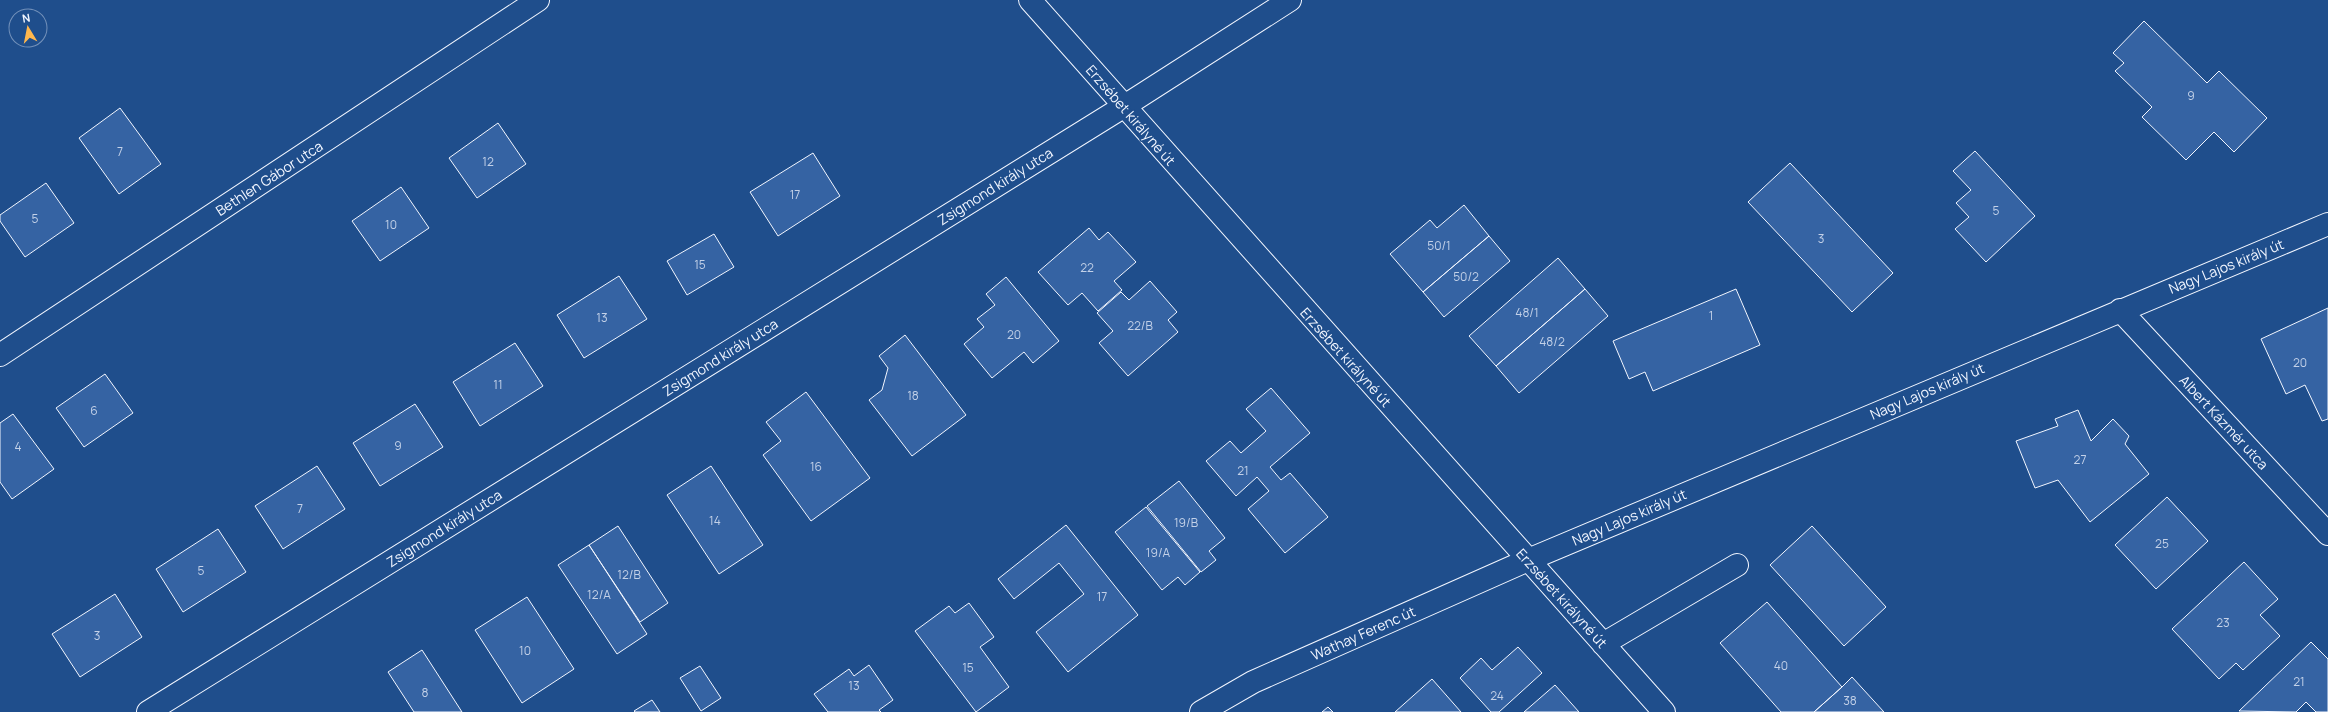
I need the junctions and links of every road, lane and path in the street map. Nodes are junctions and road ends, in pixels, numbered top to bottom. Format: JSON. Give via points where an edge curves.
{"nodes":[{"id":1,"x":538,"y":0,"type":"edge"},
{"id":2,"x":1030,"y":0,"type":"edge"},
{"id":3,"x":1290,"y":0,"type":"edge"},
{"id":4,"x":1123,"y":107,"type":"junction"},
{"id":5,"x":2328,"y":224,"type":"edge"},
{"id":6,"x":2120,"y":310,"type":"junction"},
{"id":7,"x":0,"y":355,"type":"edge"},
{"id":8,"x":2328,"y":534,"type":"edge"},
{"id":9,"x":1528,"y":560,"type":"junction"},
{"id":10,"x":1737,"y":565,"type":"dead end"},
{"id":11,"x":1603,"y":644,"type":"junction"},
{"id":12,"x":148,"y":712,"type":"edge"},
{"id":13,"x":1201,"y":712,"type":"edge"},
{"id":14,"x":1664,"y":712,"type":"edge"}],
"edges":[{"from":1,"to":7,"type":"street","name":"Bethlen Gábor utca"},
{"from":2,"to":4,"type":"street","name":"Erzsébet királyné út"},
{"from":3,"to":4,"type":"street","name":"Zsigmond király utca"},
{"from":4,"to":9,"type":"street","name":"Erzsébet királyné út"},
{"from":4,"to":12,"type":"street","name":"Zsigmond király utca"},
{"from":5,"to":6,"type":"street","name":"Nagy Lajos király út"},
{"from":6,"to":8,"type":"street","name":"Albert Kázmér utca"},
{"from":6,"to":9,"type":"street","name":"Nagy Lajos király út"},
{"from":9,"to":11,"type":"street","name":"Erzsébet királyné út"},
{"from":9,"to":13,"type":"street","name":"Wathay Ferenc út","via":[[1253,682]]},
{"from":10,"to":11,"type":"street"},
{"from":11,"to":14,"type":"street","name":"Erzsébet királyné út"}]}
